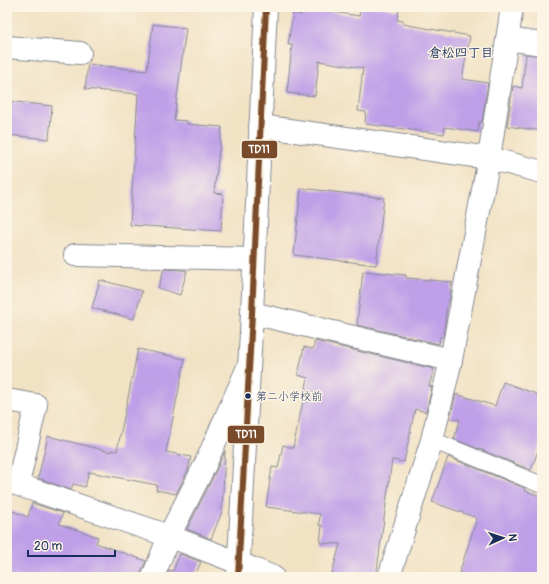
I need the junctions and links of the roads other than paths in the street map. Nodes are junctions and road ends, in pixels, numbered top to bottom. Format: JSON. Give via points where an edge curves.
{"nodes":[{"id":1,"x":266,"y":7,"type":"edge"},
{"id":2,"x":512,"y":7,"type":"edge"},
{"id":3,"x":507,"y":39,"type":"junction"},
{"id":4,"x":542,"y":44,"type":"edge"},
{"id":5,"x":7,"y":47,"type":"edge"},
{"id":6,"x":80,"y":53,"type":"dead end"},
{"id":7,"x":260,"y":126,"type":"junction"},
{"id":8,"x":489,"y":158,"type":"junction"},
{"id":9,"x":542,"y":172,"type":"edge"},
{"id":10,"x":75,"y":255,"type":"dead end"},
{"id":11,"x":254,"y":259,"type":"junction"},
{"id":12,"x":252,"y":313,"type":"junction"},
{"id":13,"x":451,"y":360,"type":"junction"},
{"id":14,"x":249,"y":364,"type":"junction"},
{"id":15,"x":7,"y":400,"type":"edge"},
{"id":16,"x":432,"y":440,"type":"junction"},
{"id":17,"x":12,"y":482,"type":"edge"},
{"id":18,"x":542,"y":485,"type":"edge"},
{"id":19,"x":168,"y":536,"type":"junction"},
{"id":20,"x":239,"y":570,"type":"edge"},
{"id":21,"x":153,"y":577,"type":"edge"},
{"id":22,"x":273,"y":577,"type":"edge"},
{"id":23,"x":389,"y":577,"type":"edge"}],
"edges":[{"from":1,"to":7,"type":"street"},
{"from":2,"to":3,"type":"street"},
{"from":3,"to":4,"type":"street"},
{"from":3,"to":8,"type":"street"},
{"from":5,"to":6,"type":"street"},
{"from":7,"to":8,"type":"street"},
{"from":7,"to":11,"type":"street"},
{"from":8,"to":9,"type":"street"},
{"from":8,"to":13,"type":"street"},
{"from":10,"to":11,"type":"street"},
{"from":11,"to":12,"type":"street"},
{"from":12,"to":13,"type":"street"},
{"from":12,"to":14,"type":"street"},
{"from":13,"to":16,"type":"street"},
{"from":14,"to":19,"type":"street","via":[[204,467]]},
{"from":14,"to":20,"type":"street"},
{"from":15,"to":17,"type":"street","via":[[36,405]]},
{"from":16,"to":18,"type":"lane"},
{"from":16,"to":23,"type":"street"},
{"from":17,"to":19,"type":"street"},
{"from":19,"to":20,"type":"street"},
{"from":19,"to":21,"type":"street"},
{"from":20,"to":22,"type":"street"}]}
